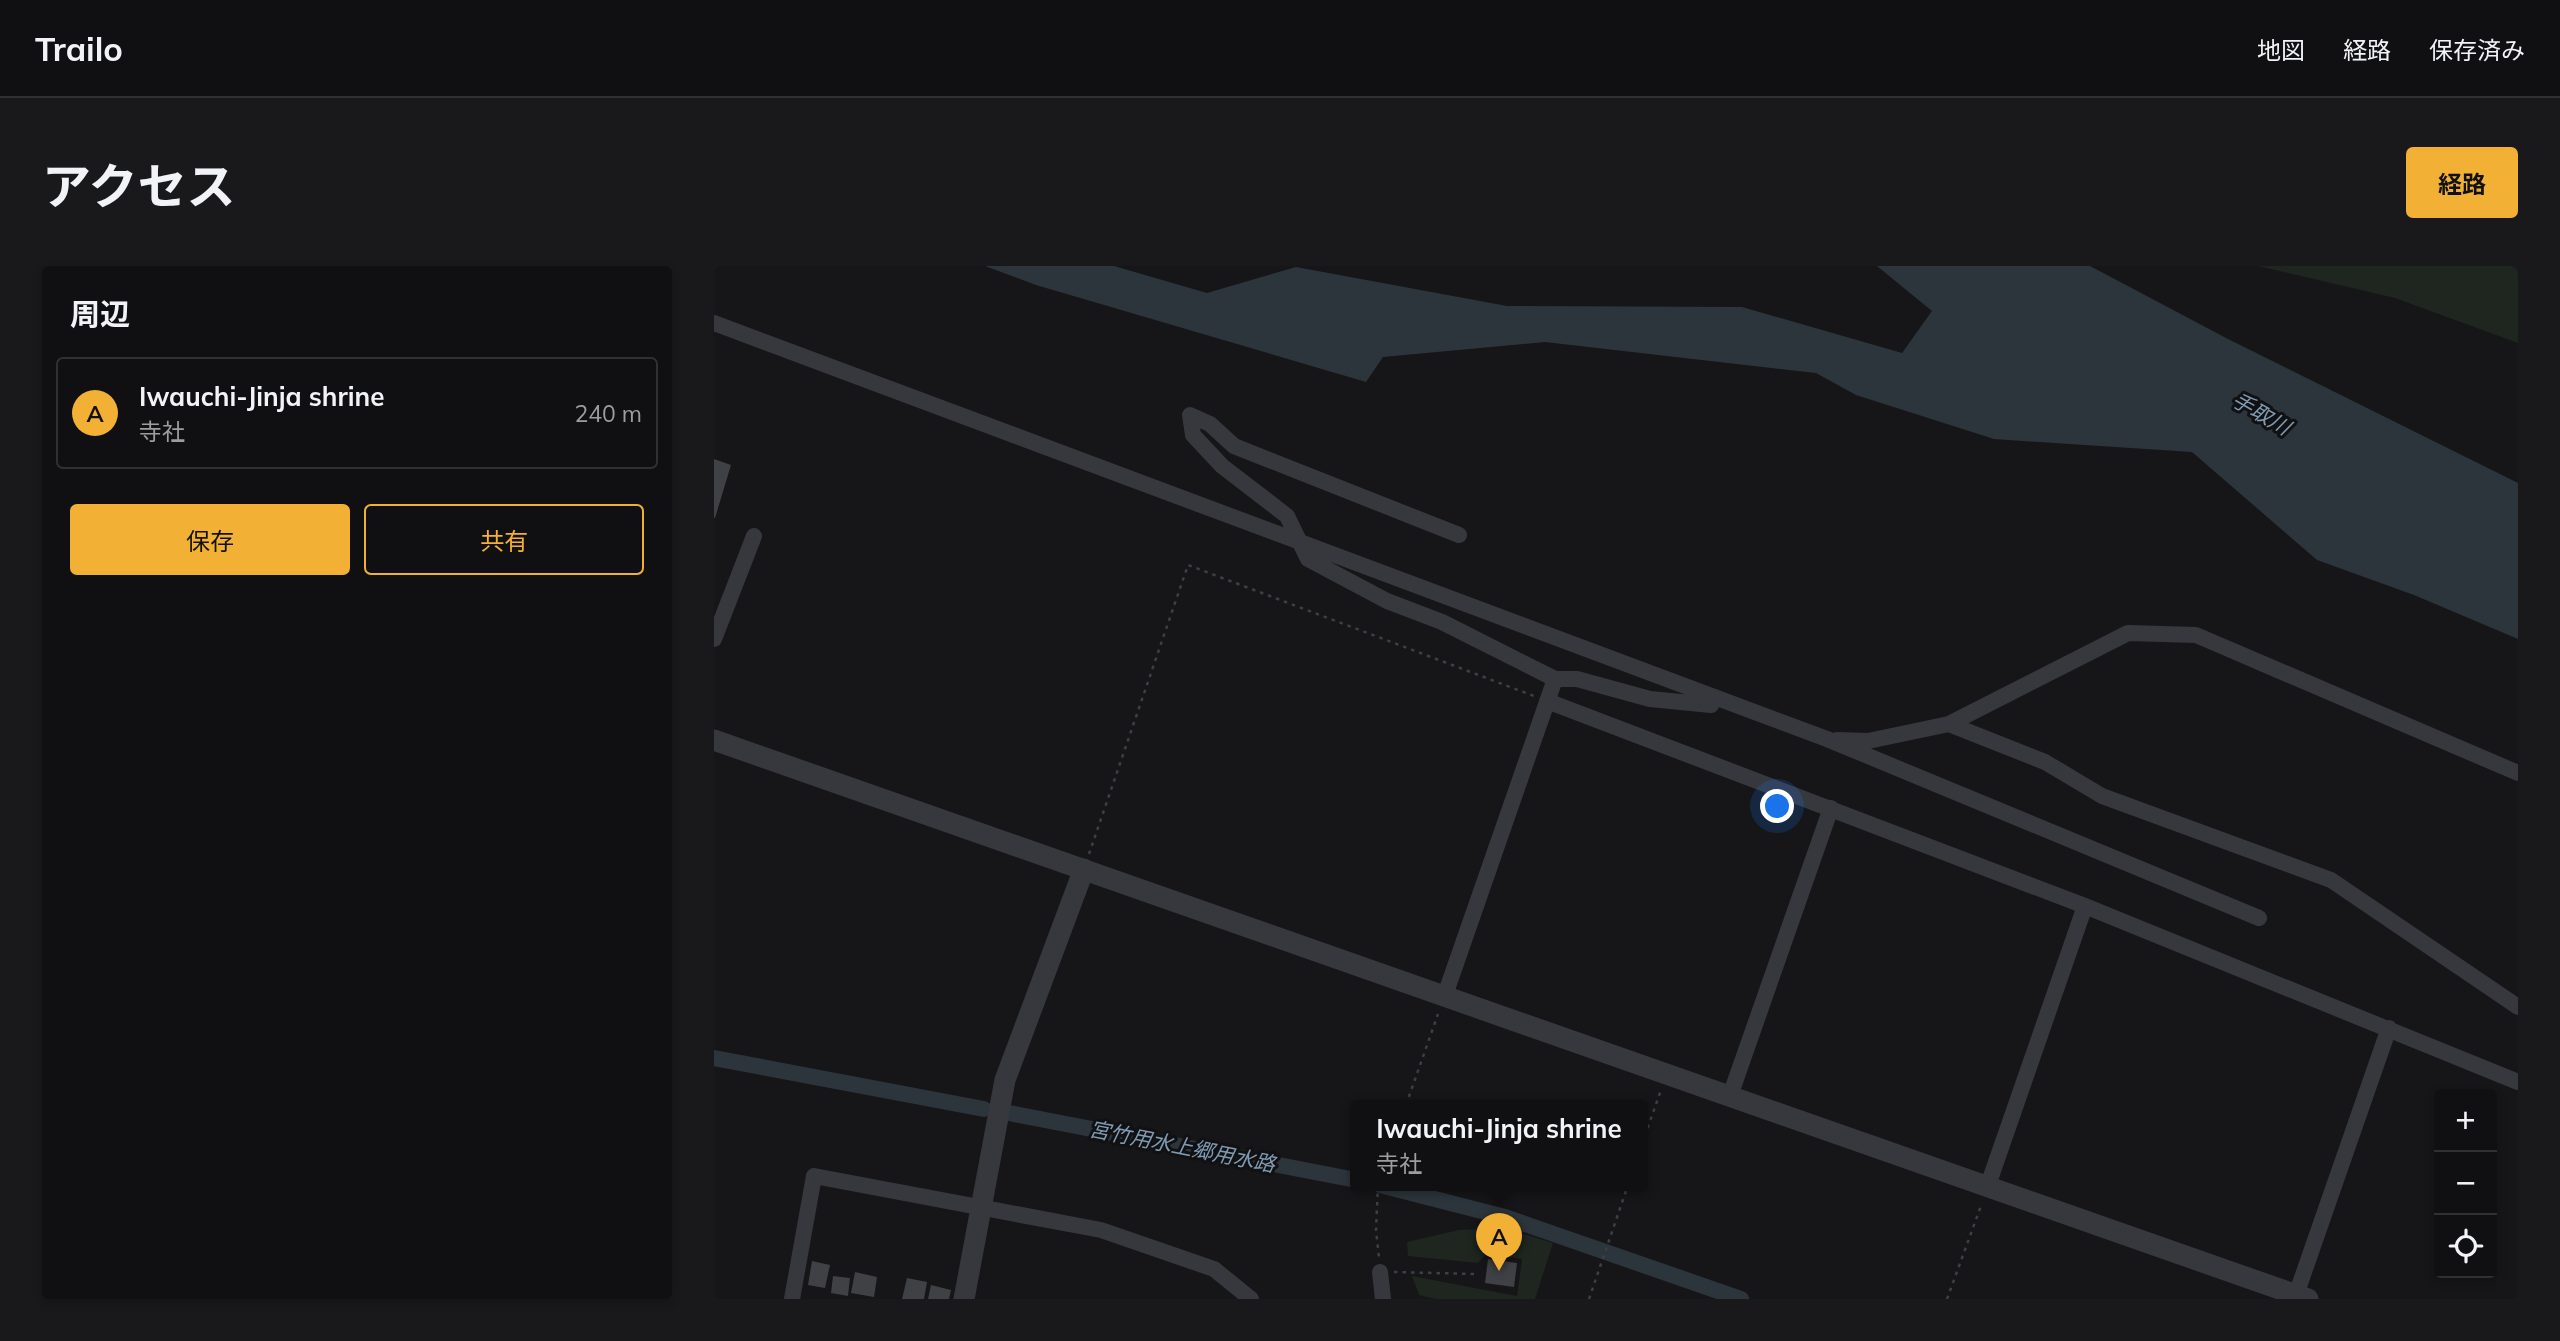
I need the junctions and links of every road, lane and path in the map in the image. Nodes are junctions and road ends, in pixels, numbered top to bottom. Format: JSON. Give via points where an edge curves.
{"nodes":[{"id":1,"x":714,"y":323,"type":"edge"},
{"id":2,"x":1459,"y":535,"type":"dead end"},
{"id":3,"x":754,"y":536,"type":"dead end"},
{"id":4,"x":1300,"y":542,"type":"junction"},
{"id":5,"x":714,"y":639,"type":"edge"},
{"id":6,"x":1555,"y":679,"type":"junction"},
{"id":7,"x":1715,"y":698,"type":"junction"},
{"id":8,"x":1547,"y":701,"type":"junction"},
{"id":9,"x":1949,"y":723,"type":"junction"},
{"id":10,"x":1827,"y":739,"type":"junction"},
{"id":11,"x":714,"y":740,"type":"edge"},
{"id":12,"x":2518,"y":773,"type":"edge"},
{"id":13,"x":1831,"y":808,"type":"junction"},
{"id":14,"x":1084,"y":869,"type":"junction"},
{"id":15,"x":2085,"y":906,"type":"junction"},
{"id":16,"x":2259,"y":918,"type":"dead end"},
{"id":17,"x":1445,"y":995,"type":"junction"},
{"id":18,"x":2518,"y":1007,"type":"edge"},
{"id":19,"x":2389,"y":1028,"type":"junction"},
{"id":20,"x":1667,"y":1074,"type":"junction"},
{"id":21,"x":2518,"y":1082,"type":"edge"},
{"id":22,"x":1730,"y":1096,"type":"junction"},
{"id":23,"x":1408,"y":1100,"type":"edge"},
{"id":24,"x":1648,"y":1129,"type":"edge"},
{"id":25,"x":1987,"y":1188,"type":"junction"},
{"id":26,"x":1377,"y":1191,"type":"edge"},
{"id":27,"x":1626,"y":1191,"type":"edge"},
{"id":28,"x":981,"y":1205,"type":"junction"},
{"id":29,"x":1380,"y":1272,"type":"junction"},
{"id":30,"x":1475,"y":1274,"type":"dead end"},
{"id":31,"x":2302,"y":1297,"type":"edge"},
{"id":32,"x":792,"y":1299,"type":"edge"},
{"id":33,"x":964,"y":1299,"type":"edge"},
{"id":34,"x":1251,"y":1299,"type":"edge"},
{"id":35,"x":1384,"y":1299,"type":"edge"},
{"id":36,"x":1588,"y":1299,"type":"edge"},
{"id":37,"x":1947,"y":1299,"type":"edge"}],
"edges":[{"from":1,"to":4,"type":"street"},
{"from":2,"to":4,"type":"street","via":[[1234,446],[1210,424],[1190,415],[1193,435],[1222,466],[1287,516]]},
{"from":3,"to":5,"type":"street"},
{"from":4,"to":6,"type":"street","via":[[1308,559]]},
{"from":4,"to":7,"type":"street"},
{"from":6,"to":7,"type":"street","via":[[1577,679],[1650,699],[1711,705]]},
{"from":6,"to":8,"type":"street"},
{"from":7,"to":10,"type":"street"},
{"from":8,"to":13,"type":"street"},
{"from":8,"to":14,"type":"path","via":[[1188,565]]},
{"from":8,"to":17,"type":"street"},
{"from":9,"to":10,"type":"street","via":[[1868,741]]},
{"from":9,"to":12,"type":"street","via":[[2128,633],[2196,635]]},
{"from":9,"to":18,"type":"street","via":[[2045,762],[2102,796],[2331,880]]},
{"from":10,"to":16,"type":"street"},
{"from":11,"to":14,"type":"street"},
{"from":13,"to":15,"type":"street"},
{"from":13,"to":22,"type":"street"},
{"from":14,"to":17,"type":"street"},
{"from":14,"to":28,"type":"street","via":[[1005,1080]]},
{"from":15,"to":19,"type":"street"},
{"from":15,"to":25,"type":"street"},
{"from":17,"to":20,"type":"street"},
{"from":17,"to":23,"type":"path"},
{"from":19,"to":21,"type":"street"},
{"from":19,"to":31,"type":"street"},
{"from":20,"to":22,"type":"street"},
{"from":20,"to":24,"type":"path"},
{"from":22,"to":25,"type":"street"},
{"from":25,"to":31,"type":"street"},
{"from":25,"to":37,"type":"path"},
{"from":26,"to":29,"type":"path"},
{"from":27,"to":36,"type":"path"},
{"from":28,"to":32,"type":"street","via":[[814,1176]]},
{"from":28,"to":33,"type":"street"},
{"from":28,"to":34,"type":"street","via":[[1101,1230],[1189,1260],[1214,1269]]},
{"from":29,"to":30,"type":"path"},
{"from":29,"to":35,"type":"street"}]}
